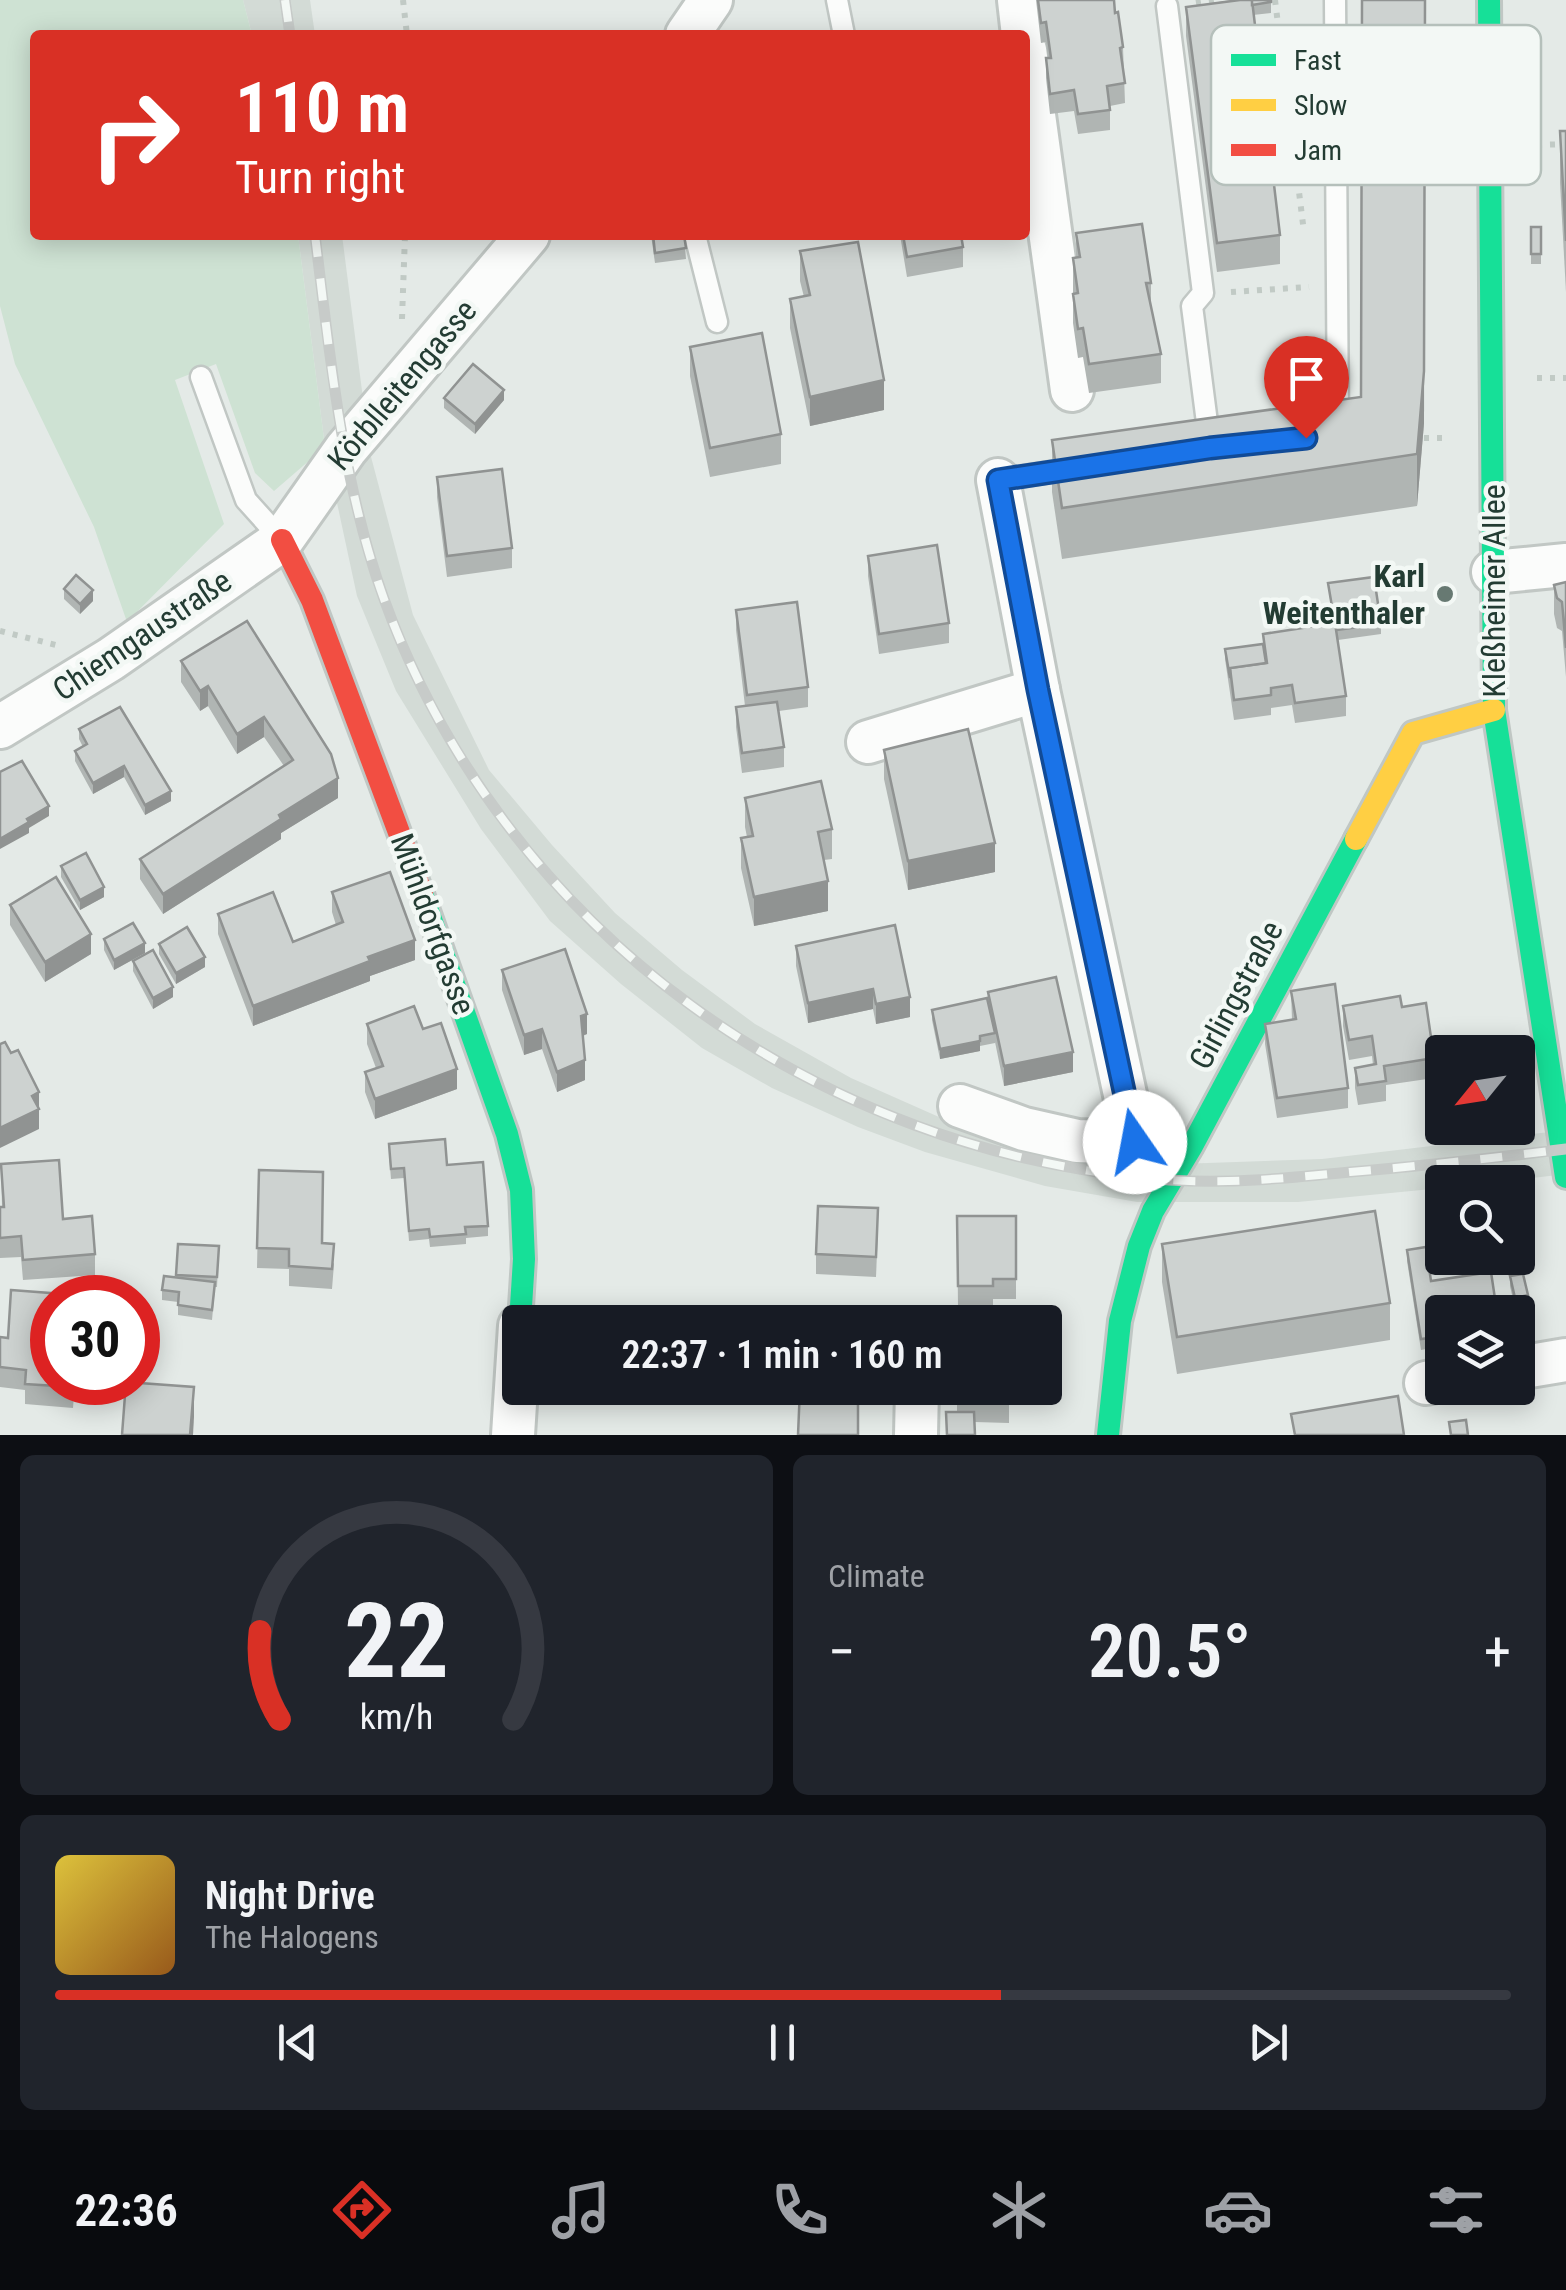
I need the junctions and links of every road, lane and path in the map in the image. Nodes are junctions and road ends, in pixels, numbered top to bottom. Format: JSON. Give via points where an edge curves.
{"nodes":[{"id":1,"x":403,"y":0,"type":"edge"},
{"id":2,"x":711,"y":0,"type":"edge"},
{"id":3,"x":837,"y":0,"type":"edge"},
{"id":4,"x":1019,"y":0,"type":"edge"},
{"id":5,"x":1275,"y":0,"type":"edge"},
{"id":6,"x":1335,"y":0,"type":"edge"},
{"id":7,"x":1490,"y":0,"type":"edge"},
{"id":8,"x":1167,"y":6,"type":"dead end"},
{"id":9,"x":1278,"y":25,"type":"edge"},
{"id":10,"x":1335,"y":25,"type":"edge"},
{"id":11,"x":1490,"y":25,"type":"edge"},
{"id":12,"x":406,"y":30,"type":"edge"},
{"id":13,"x":690,"y":30,"type":"edge"},
{"id":14,"x":843,"y":30,"type":"edge"},
{"id":15,"x":1022,"y":30,"type":"edge"},
{"id":16,"x":1030,"y":86,"type":"edge"},
{"id":17,"x":1298,"y":185,"type":"edge"},
{"id":18,"x":1332,"y":185,"type":"edge"},
{"id":19,"x":1491,"y":185,"type":"edge"},
{"id":20,"x":404,"y":240,"type":"edge"},
{"id":21,"x":524,"y":240,"type":"edge"},
{"id":22,"x":695,"y":240,"type":"edge"},
{"id":23,"x":1306,"y":248,"type":"dead end"},
{"id":24,"x":1308,"y":268,"type":"dead end"},
{"id":25,"x":1203,"y":293,"type":"junction"},
{"id":26,"x":717,"y":322,"type":"dead end"},
{"id":27,"x":201,"y":377,"type":"dead end"},
{"id":28,"x":400,"y":386,"type":"junction"},
{"id":29,"x":1072,"y":390,"type":"dead end"},
{"id":30,"x":1361,"y":432,"type":"edge"},
{"id":31,"x":1210,"y":448,"type":"edge"},
{"id":32,"x":1094,"y":466,"type":"edge"},
{"id":33,"x":998,"y":480,"type":"joint"},
{"id":34,"x":282,"y":540,"type":"junction"},
{"id":35,"x":1566,"y":565,"type":"edge"},
{"id":36,"x":1494,"y":572,"type":"junction"},
{"id":37,"x":1038,"y":690,"type":"junction"},
{"id":38,"x":1494,"y":710,"type":"junction"},
{"id":39,"x":0,"y":727,"type":"edge"},
{"id":40,"x":868,"y":742,"type":"dead end"},
{"id":41,"x":960,"y":1106,"type":"dead end"},
{"id":42,"x":1135,"y":1142,"type":"junction"},
{"id":43,"x":1192,"y":1146,"type":"junction"},
{"id":44,"x":1566,"y":1177,"type":"edge"},
{"id":45,"x":521,"y":1305,"type":"edge"},
{"id":46,"x":1566,"y":1360,"type":"edge"},
{"id":47,"x":1535,"y":1365,"type":"edge"},
{"id":48,"x":516,"y":1405,"type":"edge"},
{"id":49,"x":917,"y":1405,"type":"edge"},
{"id":50,"x":514,"y":1435,"type":"edge"},
{"id":51,"x":916,"y":1435,"type":"edge"},
{"id":52,"x":1108,"y":1435,"type":"edge"}],
"edges":[{"from":1,"to":12,"type":"path"},
{"from":2,"to":13,"type":"street"},
{"from":3,"to":14,"type":"lane"},
{"from":4,"to":15,"type":"street"},
{"from":5,"to":9,"type":"path"},
{"from":6,"to":10,"type":"lane"},
{"from":7,"to":11,"type":"street","name":"Kleßheimer Allee"},
{"from":8,"to":25,"type":"lane"},
{"from":16,"to":29,"type":"street"},
{"from":17,"to":23,"type":"path"},
{"from":18,"to":30,"type":"lane","via":[[1328,436]]},
{"from":19,"to":36,"type":"street","name":"Kleßheimer Allee"},
{"from":20,"to":28,"type":"path"},
{"from":21,"to":28,"type":"street","name":"Körblleitengasse"},
{"from":22,"to":26,"type":"lane"},
{"from":24,"to":25,"type":"path","via":[[1311,287]]},
{"from":25,"to":31,"type":"lane","via":[[1192,306]]},
{"from":27,"to":34,"type":"lane","via":[[246,500]]},
{"from":28,"to":34,"type":"street","name":"Körblleitengasse"},
{"from":32,"to":33,"type":"lane"},
{"from":33,"to":37,"type":"street"},
{"from":34,"to":39,"type":"street","name":"Chiemgaustraße"},
{"from":34,"to":45,"type":"street","name":"Mühldorfgasse","via":[[377,768],[506,1134],[521,1190]]},
{"from":35,"to":36,"type":"street"},
{"from":36,"to":38,"type":"street","name":"Kleßheimer Allee"},
{"from":37,"to":40,"type":"street"},
{"from":37,"to":42,"type":"street"},
{"from":38,"to":43,"type":"street","name":"Girlingstraße","via":[[1413,733]]},
{"from":38,"to":44,"type":"street","name":"Kleßheimer Allee"},
{"from":41,"to":42,"type":"street","via":[[1077,1141]]},
{"from":42,"to":43,"type":"street"},
{"from":43,"to":52,"type":"street","name":"Girlingstraße","via":[[1158,1202],[1128,1278],[1112,1362]]},
{"from":46,"to":47,"type":"street"},
{"from":48,"to":50,"type":"street","name":"Mühldorfgasse"},
{"from":49,"to":51,"type":"street"}]}
